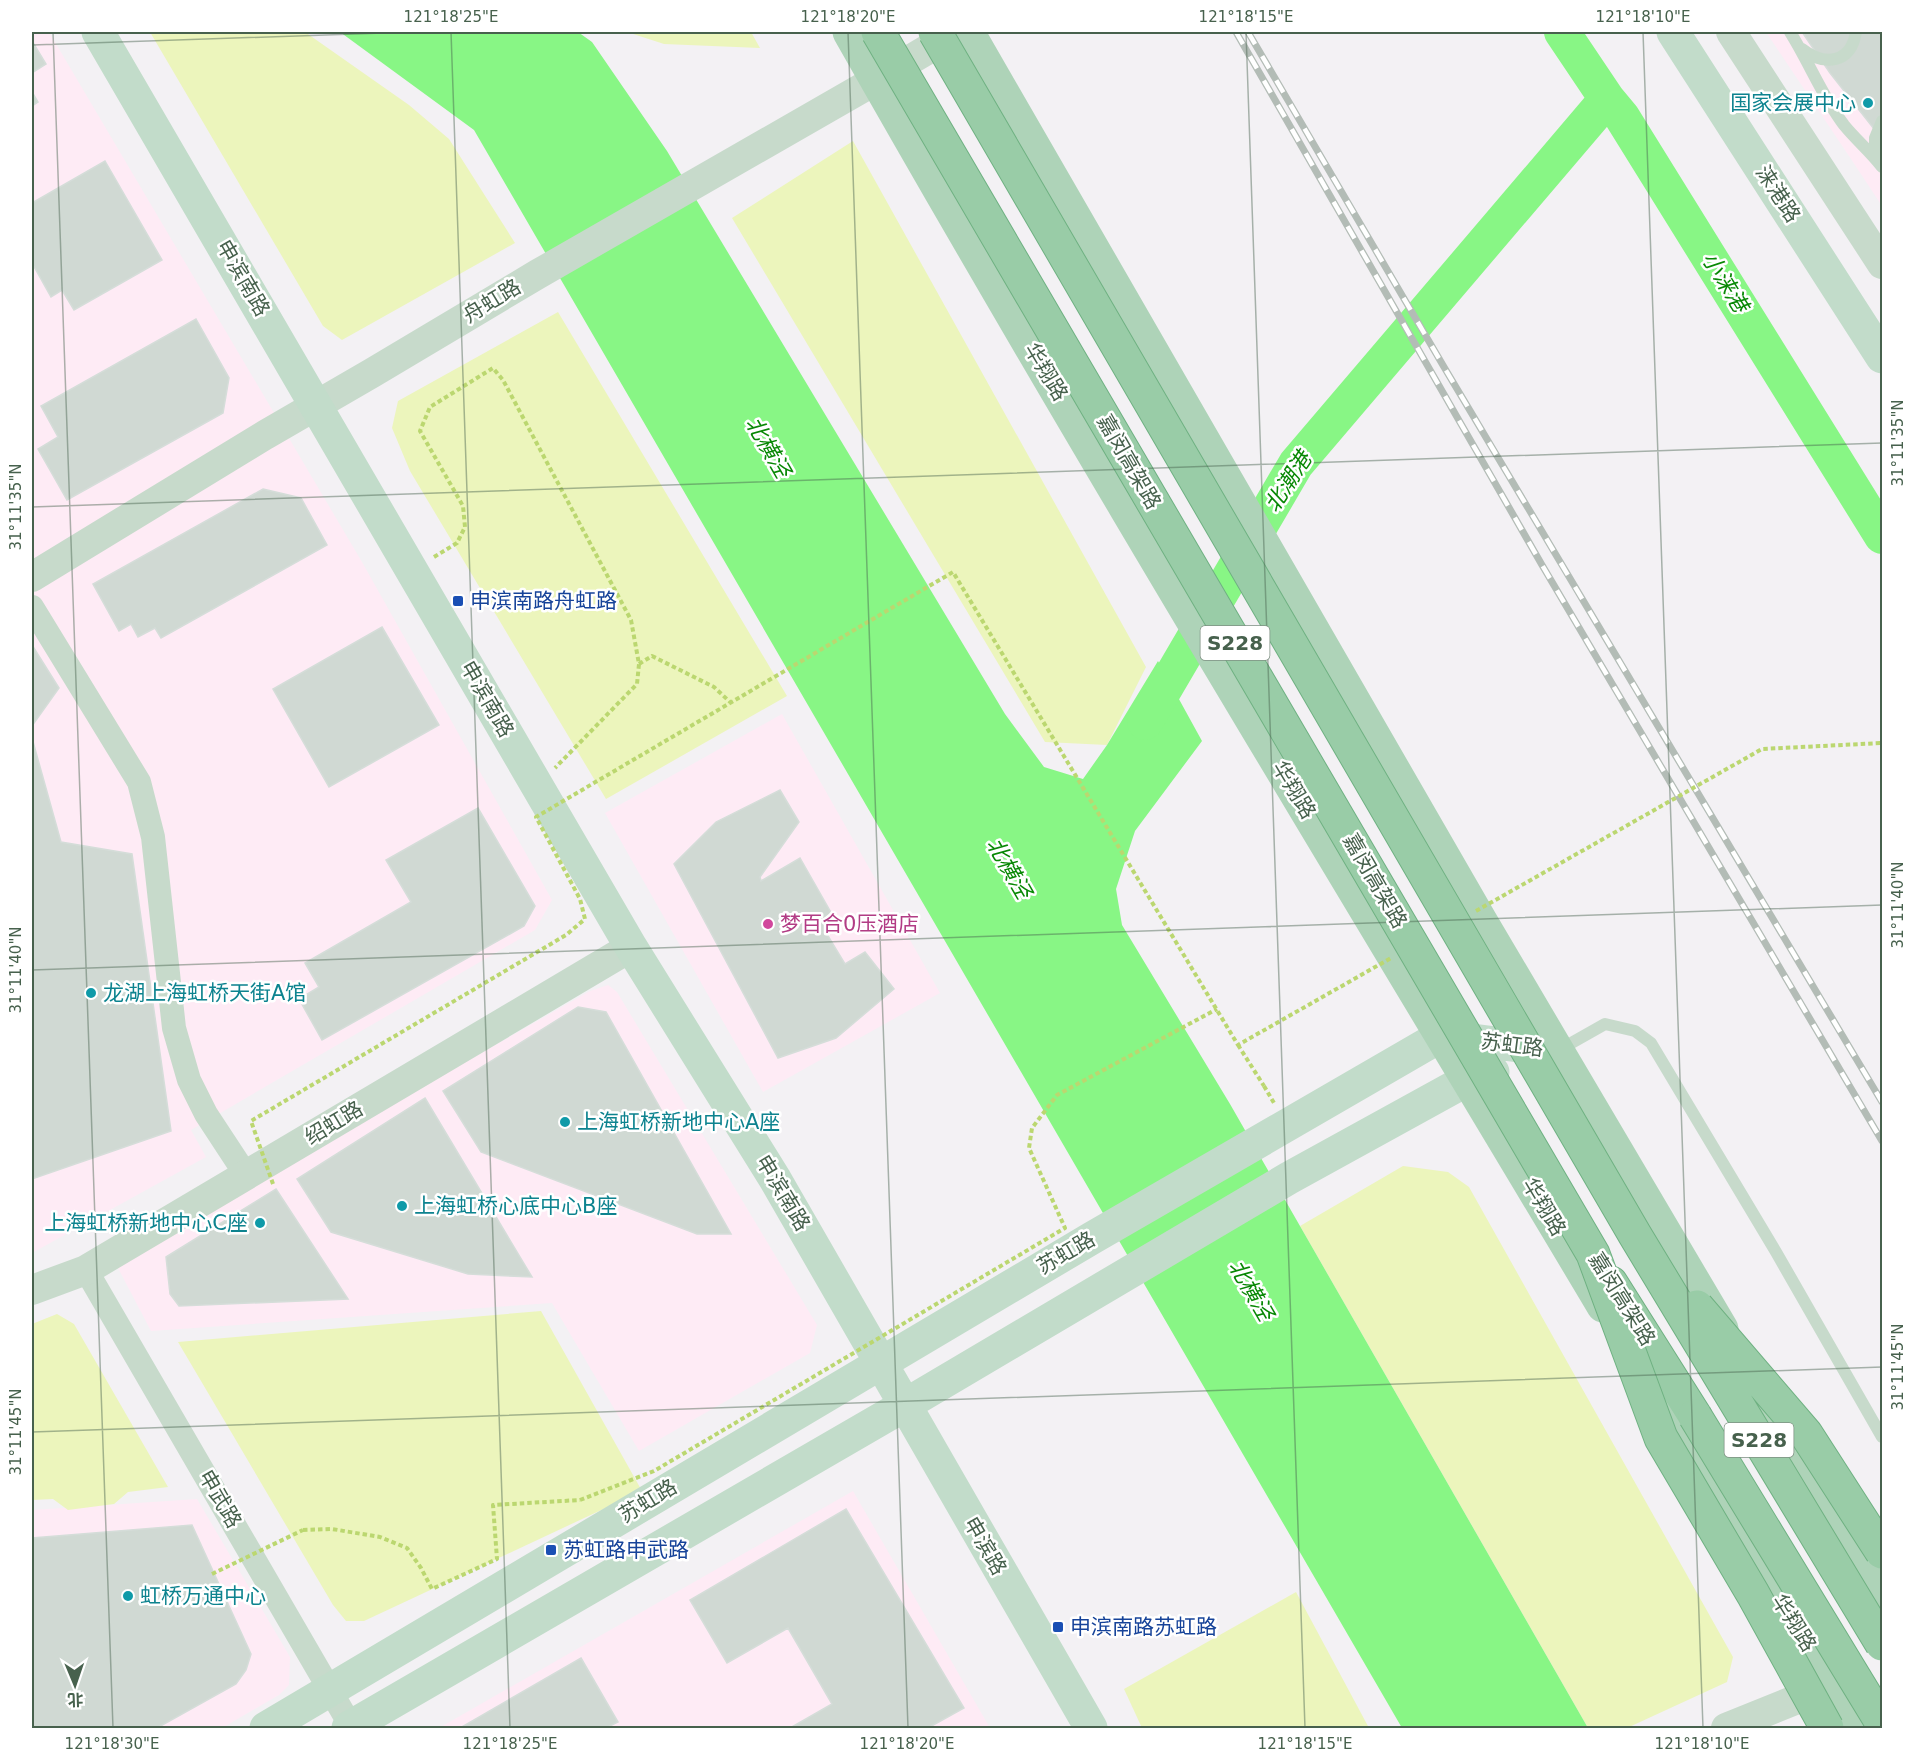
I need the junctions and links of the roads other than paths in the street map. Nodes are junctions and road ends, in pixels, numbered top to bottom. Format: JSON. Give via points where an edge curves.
{"nodes":[{"id":1,"x":98,"y":32,"type":"edge"},
{"id":2,"x":849,"y":32,"type":"edge"},
{"id":3,"x":878,"y":32,"type":"edge"},
{"id":4,"x":934,"y":32,"type":"edge"},
{"id":5,"x":957,"y":32,"type":"edge"},
{"id":6,"x":968,"y":32,"type":"edge"},
{"id":7,"x":1673,"y":32,"type":"edge"},
{"id":8,"x":1731,"y":32,"type":"edge"},
{"id":9,"x":1790,"y":32,"type":"edge"},
{"id":10,"x":1856,"y":32,"type":"edge"},
{"id":11,"x":1801,"y":48,"type":"junction"},
{"id":12,"x":876,"y":80,"type":"junction"},
{"id":13,"x":1882,"y":121,"type":"edge"},
{"id":14,"x":1879,"y":159,"type":"edge"},
{"id":15,"x":1882,"y":167,"type":"edge"},
{"id":16,"x":1882,"y":264,"type":"edge"},
{"id":17,"x":1882,"y":357,"type":"edge"},
{"id":18,"x":315,"y":406,"type":"junction"},
{"id":19,"x":32,"y":577,"type":"edge"},
{"id":20,"x":32,"y":608,"type":"edge"},
{"id":21,"x":631,"y":946,"type":"junction"},
{"id":22,"x":1441,"y":1036,"type":"junction"},
{"id":23,"x":1558,"y":1051,"type":"junction"},
{"id":24,"x":1467,"y":1080,"type":"junction"},
{"id":25,"x":260,"y":1179,"type":"junction"},
{"id":26,"x":1635,"y":1235,"type":"junction"},
{"id":27,"x":1593,"y":1254,"type":"junction"},
{"id":28,"x":86,"y":1270,"type":"junction"},
{"id":29,"x":32,"y":1290,"type":"edge"},
{"id":30,"x":881,"y":1363,"type":"junction"},
{"id":31,"x":905,"y":1405,"type":"junction"},
{"id":32,"x":1882,"y":1437,"type":"edge"},
{"id":33,"x":1882,"y":1552,"type":"edge"},
{"id":34,"x":1882,"y":1605,"type":"edge"},
{"id":35,"x":1882,"y":1644,"type":"edge"},
{"id":36,"x":1832,"y":1685,"type":"junction"},
{"id":37,"x":331,"y":1690,"type":"junction"},
{"id":38,"x":1882,"y":1723,"type":"edge"},
{"id":39,"x":266,"y":1728,"type":"edge"},
{"id":40,"x":351,"y":1728,"type":"edge"},
{"id":41,"x":1091,"y":1728,"type":"edge"},
{"id":42,"x":1726,"y":1728,"type":"edge"},
{"id":43,"x":1827,"y":1728,"type":"edge"},
{"id":44,"x":1859,"y":1728,"type":"edge"}],
"edges":[{"from":1,"to":18,"type":"main road","name":"申滨南路"},
{"from":2,"to":12,"type":"main road","name":"华翔路"},
{"from":3,"to":27,"type":"highway","name":"嘉闵高架路","number":"S228","bridge":true},
{"from":4,"to":26,"type":"highway","name":"嘉闵高架路","number":"S228","bridge":true},
{"from":5,"to":12,"type":"street","name":"舟虹路"},
{"from":6,"to":23,"type":"main road"},
{"from":7,"to":17,"type":"main road","name":"涞港路"},
{"from":8,"to":16,"type":"street"},
{"from":9,"to":11,"type":"lane"},
{"from":10,"to":11,"type":"lane","via":[[1846,54],[1833,60],[1811,56]]},
{"from":11,"to":14,"type":"lane","via":[[1845,125]]},
{"from":12,"to":18,"type":"street","name":"舟虹路"},
{"from":12,"to":22,"type":"main road","name":"华翔路"},
{"from":13,"to":14,"type":"lane","via":[[1875,138]]},
{"from":14,"to":15,"type":"lane"},
{"from":18,"to":19,"type":"street","name":"舟虹路"},
{"from":18,"to":21,"type":"main road","name":"申滨南路"},
{"from":20,"to":25,"type":"street","via":[[139,782],[153,837],[174,1028],[189,1080],[207,1113]]},
{"from":21,"to":25,"type":"street","name":"绍虹路"},
{"from":21,"to":30,"type":"main road","name":"申滨南路","via":[[776,1179]]},
{"from":22,"to":23,"type":"main road","name":"苏虹路"},
{"from":22,"to":24,"type":"main road","name":"华翔路"},
{"from":22,"to":30,"type":"main road","name":"苏虹路"},
{"from":23,"to":24,"type":"main road","name":"苏虹路"},
{"from":23,"to":32,"type":"lane","via":[[1605,1024],[1635,1031],[1651,1043]]},
{"from":23,"to":34,"type":"main road"},
{"from":24,"to":31,"type":"main road","name":"苏虹路","via":[[1289,1178]]},
{"from":24,"to":36,"type":"main road","name":"华翔路"},
{"from":25,"to":28,"type":"street","name":"绍虹路"},
{"from":26,"to":33,"type":"highway","bridge":true,"via":[[1806,1434]]},
{"from":26,"to":35,"type":"highway","name":"嘉闵高架路","number":"S228","bridge":true},
{"from":27,"to":38,"type":"highway","name":"嘉闵高架路","number":"S228","bridge":true},
{"from":27,"to":43,"type":"highway","bridge":true,"via":[[1661,1438]]},
{"from":28,"to":29,"type":"street","name":"绍虹路"},
{"from":28,"to":37,"type":"street","name":"申武路"},
{"from":30,"to":31,"type":"main road","name":"申滨路"},
{"from":30,"to":37,"type":"main road","name":"苏虹路"},
{"from":31,"to":40,"type":"main road","name":"苏虹路"},
{"from":31,"to":41,"type":"main road","name":"申滨路"},
{"from":36,"to":42,"type":"street"},
{"from":36,"to":44,"type":"main road","name":"华翔路"},
{"from":37,"to":39,"type":"main road","name":"苏虹路"},
{"from":37,"to":40,"type":"street","name":"申武路"}]}
